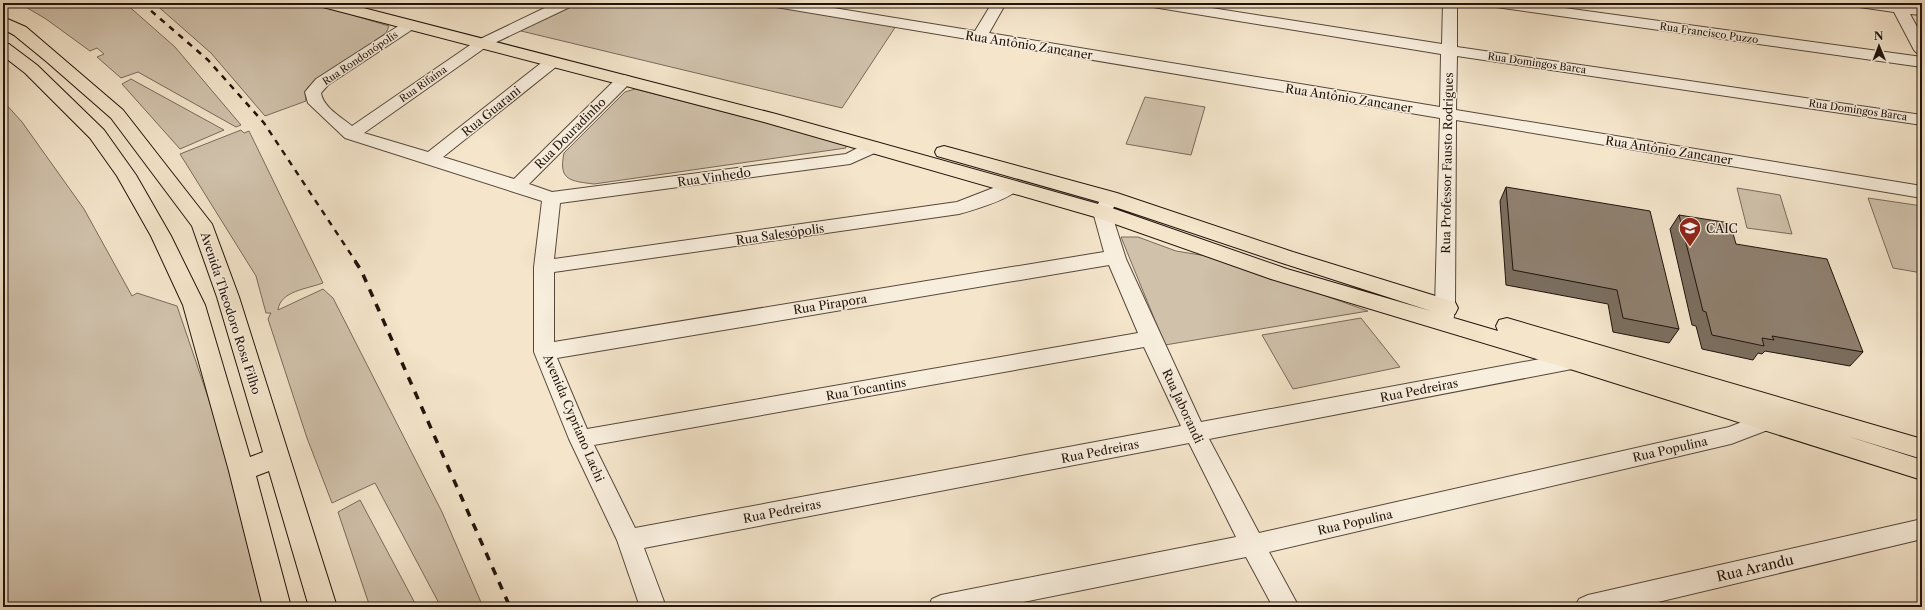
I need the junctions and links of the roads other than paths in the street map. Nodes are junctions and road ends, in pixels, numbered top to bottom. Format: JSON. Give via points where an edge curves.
{"nodes":[{"id":1,"x":325,"y":3,"type":"edge"},
{"id":2,"x":367,"y":3,"type":"edge"},
{"id":3,"x":567,"y":3,"type":"edge"},
{"id":4,"x":776,"y":3,"type":"edge"},
{"id":5,"x":999,"y":3,"type":"edge"},
{"id":6,"x":1153,"y":3,"type":"edge"},
{"id":7,"x":1450,"y":3,"type":"edge"},
{"id":8,"x":1496,"y":3,"type":"edge"},
{"id":9,"x":1859,"y":3,"type":"edge"},
{"id":10,"x":1898,"y":6,"type":"edge"},
{"id":11,"x":1922,"y":11,"type":"edge"},
{"id":12,"x":3,"y":22,"type":"edge"},
{"id":13,"x":408,"y":26,"type":"junction"},
{"id":14,"x":979,"y":37,"type":"junction"},
{"id":15,"x":489,"y":40,"type":"junction"},
{"id":16,"x":3,"y":48,"type":"edge"},
{"id":17,"x":1448,"y":50,"type":"junction"},
{"id":18,"x":1922,"y":50,"type":"edge"},
{"id":19,"x":551,"y":62,"type":"junction"},
{"id":20,"x":1922,"y":62,"type":"edge"},
{"id":21,"x":624,"y":80,"type":"junction"},
{"id":22,"x":775,"y":113,"type":"junction"},
{"id":23,"x":1448,"y":114,"type":"junction"},
{"id":24,"x":1922,"y":120,"type":"edge"},
{"id":25,"x":351,"y":134,"type":"junction"},
{"id":26,"x":873,"y":147,"type":"junction"},
{"id":27,"x":430,"y":159,"type":"junction"},
{"id":28,"x":517,"y":186,"type":"junction"},
{"id":29,"x":1011,"y":187,"type":"junction"},
{"id":30,"x":1922,"y":192,"type":"edge"},
{"id":31,"x":551,"y":198,"type":"junction"},
{"id":32,"x":1106,"y":205,"type":"junction"},
{"id":33,"x":1115,"y":257,"type":"junction"},
{"id":34,"x":544,"y":266,"type":"junction"},
{"id":35,"x":1444,"y":315,"type":"junction"},
{"id":36,"x":1152,"y":338,"type":"junction"},
{"id":37,"x":544,"y":352,"type":"junction"},
{"id":38,"x":1572,"y":361,"type":"junction"},
{"id":39,"x":1765,"y":422,"type":"junction"},
{"id":40,"x":1196,"y":433,"type":"junction"},
{"id":41,"x":580,"y":439,"type":"junction"},
{"id":42,"x":277,"y":457,"type":"junction"},
{"id":43,"x":1920,"y":465,"type":"edge"},
{"id":44,"x":242,"y":471,"type":"junction"},
{"id":45,"x":1922,"y":529,"type":"edge"},
{"id":46,"x":629,"y":540,"type":"junction"},
{"id":47,"x":1252,"y":545,"type":"junction"},
{"id":48,"x":277,"y":607,"type":"edge"},
{"id":49,"x":323,"y":607,"type":"edge"},
{"id":50,"x":653,"y":607,"type":"edge"},
{"id":51,"x":941,"y":607,"type":"edge"},
{"id":52,"x":1286,"y":607,"type":"edge"},
{"id":53,"x":1588,"y":607,"type":"edge"}],
"edges":[{"from":1,"to":13,"type":"main road"},
{"from":2,"to":15,"type":"main road"},
{"from":3,"to":15,"type":"street","name":"Rua Rifaína"},
{"from":4,"to":14,"type":"street","name":"Rua Antônio Zancaner"},
{"from":5,"to":14,"type":"street"},
{"from":6,"to":17,"type":"street","name":"Rua Domingos Barca"},
{"from":7,"to":17,"type":"street","name":"Rua Professor Fausto Rodrigues"},
{"from":8,"to":20,"type":"street","name":"Rua Francisco Puzzo"},
{"from":9,"to":10,"type":"street"},
{"from":10,"to":11,"type":"street"},
{"from":10,"to":18,"type":"street"},
{"from":12,"to":42,"type":"main road","name":"Avenida Theodoro Rosa Filho","via":[[20,31],[117,114],[202,224],[228,297]]},
{"from":13,"to":15,"type":"main road"},
{"from":13,"to":25,"type":"street","name":"Rua Rondonópolis","via":[[322,82],[313,92],[314,100],[322,109]]},
{"from":14,"to":23,"type":"street","name":"Rua Antônio Zancaner"},
{"from":15,"to":19,"type":"main road"},
{"from":15,"to":22,"type":"main road"},
{"from":15,"to":25,"type":"street","name":"Rua Rifaína"},
{"from":16,"to":44,"type":"main road","via":[[31,69],[97,134],[126,175],[161,236],[194,305]]},
{"from":17,"to":23,"type":"street","name":"Rua Professor Fausto Rodrigues"},
{"from":17,"to":24,"type":"street","name":"Rua Domingos Barca"},
{"from":19,"to":21,"type":"main road"},
{"from":19,"to":27,"type":"street","name":"Rua Guarani"},
{"from":21,"to":22,"type":"main road"},
{"from":21,"to":28,"type":"street","name":"Rua Douradinho"},
{"from":22,"to":26,"type":"main road"},
{"from":22,"to":32,"type":"main road"},
{"from":23,"to":30,"type":"street","name":"Rua Antônio Zancaner"},
{"from":23,"to":35,"type":"street","name":"Rua Professor Fausto Rodrigues"},
{"from":25,"to":27,"type":"street"},
{"from":26,"to":29,"type":"main road"},
{"from":26,"to":31,"type":"street","name":"Rua Vinhedo","via":[[850,159]]},
{"from":27,"to":28,"type":"street"},
{"from":28,"to":31,"type":"street"},
{"from":29,"to":32,"type":"main road"},
{"from":29,"to":34,"type":"street","name":"Rua Salesópolis","via":[[959,208]]},
{"from":31,"to":34,"type":"street","name":"Avenida Cypriano Lachi"},
{"from":32,"to":33,"type":"street","name":"Rua Jaborandi"},
{"from":32,"to":35,"type":"main road","via":[[1279,274]]},
{"from":33,"to":36,"type":"street","name":"Rua Jaborandi"},
{"from":33,"to":37,"type":"street","name":"Rua Pirapora"},
{"from":34,"to":37,"type":"street","name":"Avenida Cypriano Lachi"},
{"from":35,"to":38,"type":"main road"},
{"from":35,"to":43,"type":"main road"},
{"from":36,"to":40,"type":"street","name":"Rua Jaborandi"},
{"from":36,"to":41,"type":"street","name":"Rua Tocantins"},
{"from":37,"to":41,"type":"street","name":"Avenida Cypriano Lachi"},
{"from":38,"to":39,"type":"main road"},
{"from":38,"to":40,"type":"street","name":"Rua Pedreiras"},
{"from":39,"to":43,"type":"main road"},
{"from":39,"to":47,"type":"street","name":"Rua Populina","via":[[1731,435]]},
{"from":40,"to":46,"type":"street","name":"Rua Pedreiras"},
{"from":40,"to":47,"type":"street","name":"Rua Jaborandi"},
{"from":41,"to":46,"type":"street","name":"Avenida Cypriano Lachi"},
{"from":42,"to":44,"type":"main road"},
{"from":42,"to":49,"type":"main road","name":"Avenida Theodoro Rosa Filho"},
{"from":44,"to":48,"type":"main road"},
{"from":45,"to":53,"type":"street","name":"Rua Arandu"},
{"from":46,"to":50,"type":"street","name":"Avenida Cypriano Lachi"},
{"from":47,"to":51,"type":"street","name":"Rua Populina"},
{"from":47,"to":52,"type":"street","name":"Rua Jaborandi"}]}
